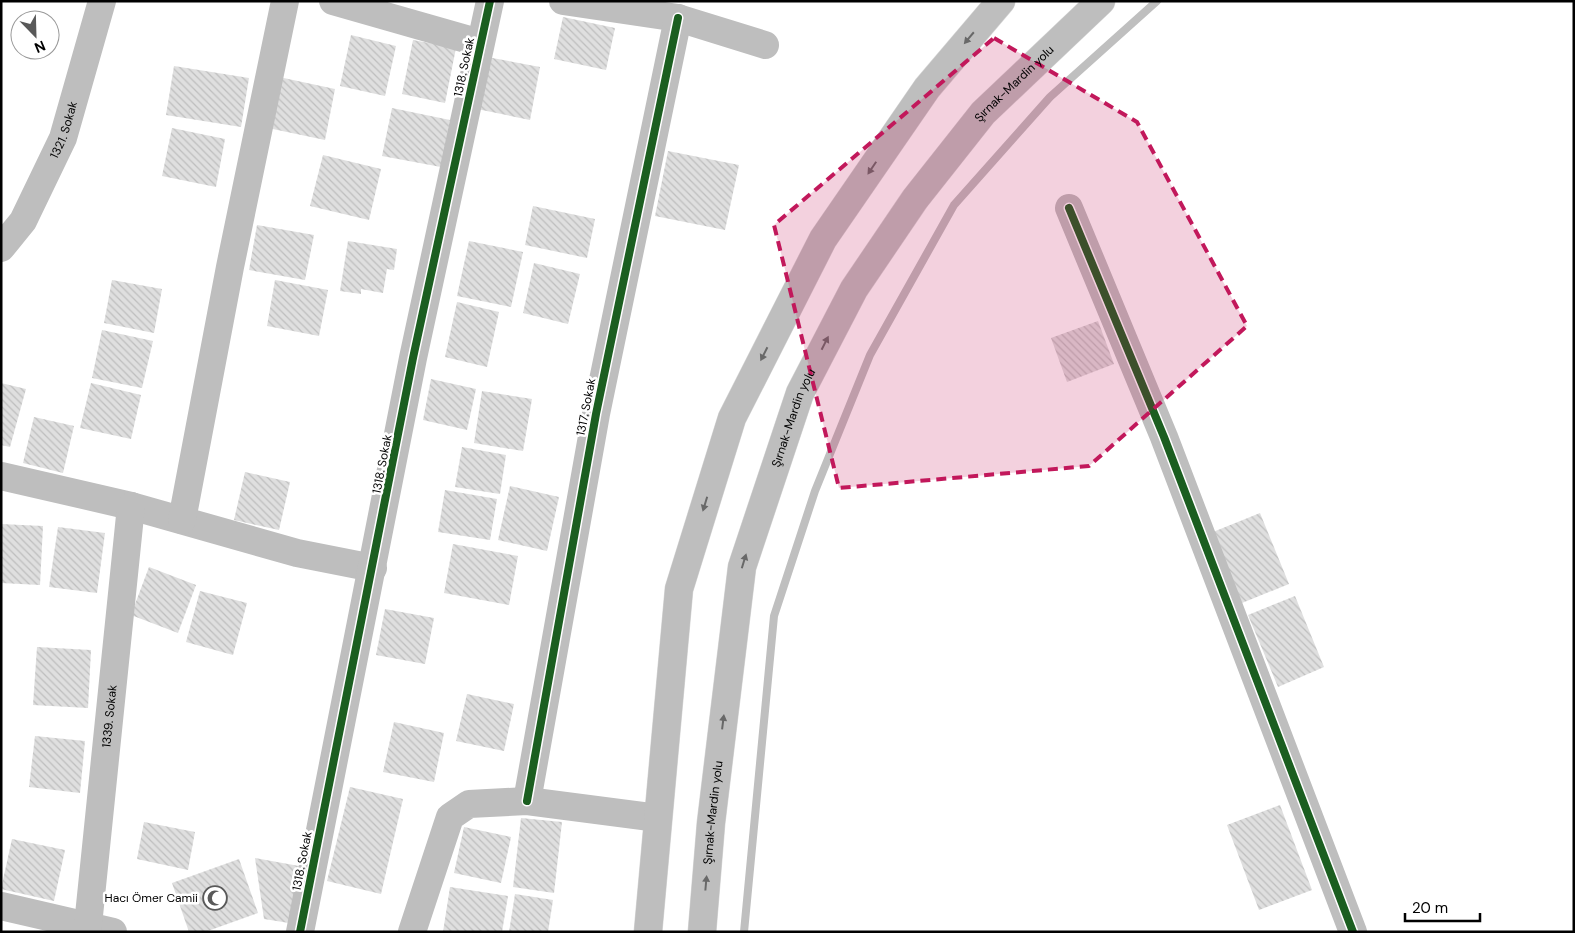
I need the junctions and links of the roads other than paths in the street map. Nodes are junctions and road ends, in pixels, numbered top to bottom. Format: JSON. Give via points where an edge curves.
{"nodes":[{"id":1,"x":102,"y":1,"type":"edge"},
{"id":2,"x":285,"y":1,"type":"edge"},
{"id":3,"x":333,"y":1,"type":"edge"},
{"id":4,"x":490,"y":1,"type":"edge"},
{"id":5,"x":562,"y":1,"type":"edge"},
{"id":6,"x":1001,"y":1,"type":"edge"},
{"id":7,"x":1101,"y":1,"type":"edge"},
{"id":8,"x":678,"y":18,"type":"junction"},
{"id":9,"x":480,"y":43,"type":"junction"},
{"id":10,"x":765,"y":45,"type":"dead end"},
{"id":11,"x":1069,"y":208,"type":"dead end"},
{"id":12,"x":1,"y":248,"type":"edge"},
{"id":13,"x":1,"y":476,"type":"edge"},
{"id":14,"x":131,"y":506,"type":"junction"},
{"id":15,"x":182,"y":520,"type":"junction"},
{"id":16,"x":373,"y":568,"type":"junction"},
{"id":17,"x":527,"y":801,"type":"junction"},
{"id":18,"x":658,"y":818,"type":"junction"},
{"id":19,"x":1,"y":906,"type":"edge"},
{"id":20,"x":101,"y":928,"type":"edge"},
{"id":21,"x":300,"y":932,"type":"edge"},
{"id":22,"x":412,"y":932,"type":"edge"},
{"id":23,"x":648,"y":932,"type":"edge"},
{"id":24,"x":702,"y":932,"type":"edge"},
{"id":25,"x":1353,"y":932,"type":"edge"}],
"edges":[{"from":1,"to":12,"type":"main road","name":"1321. Sokak","via":[[63,138],[23,221]]},
{"from":2,"to":15,"type":"main road"},
{"from":3,"to":9,"type":"main road"},
{"from":4,"to":9,"type":"main road","name":"1318. Sokak"},
{"from":5,"to":8,"type":"main road"},
{"from":6,"to":18,"type":"main road","one_way":true,"via":[[927,88],[823,239],[732,418],[678,589]]},
{"from":24,"to":7,"type":"main road","name":"Şırnak-Mardin yolu","one_way":true,"via":[[711,823],[742,566],[800,393],[854,289],[915,199],[983,113]]},
{"from":8,"to":10,"type":"main road"},
{"from":8,"to":17,"type":"main road","name":"1317. Sokak","via":[[596,414]]},
{"from":9,"to":16,"type":"main road","name":"1318. Sokak","via":[[413,358]]},
{"from":11,"to":25,"type":"main road","via":[[1164,437]]},
{"from":13,"to":14,"type":"main road"},
{"from":14,"to":15,"type":"main road"},
{"from":14,"to":20,"type":"main road","name":"1339. Sokak"},
{"from":15,"to":16,"type":"main road","via":[[297,553]]},
{"from":16,"to":21,"type":"main road","name":"1318. Sokak"},
{"from":17,"to":18,"type":"main road"},
{"from":17,"to":22,"type":"main road","via":[[469,804],[450,817]]},
{"from":18,"to":23,"type":"main road"},
{"from":19,"to":20,"type":"main road"}]}
